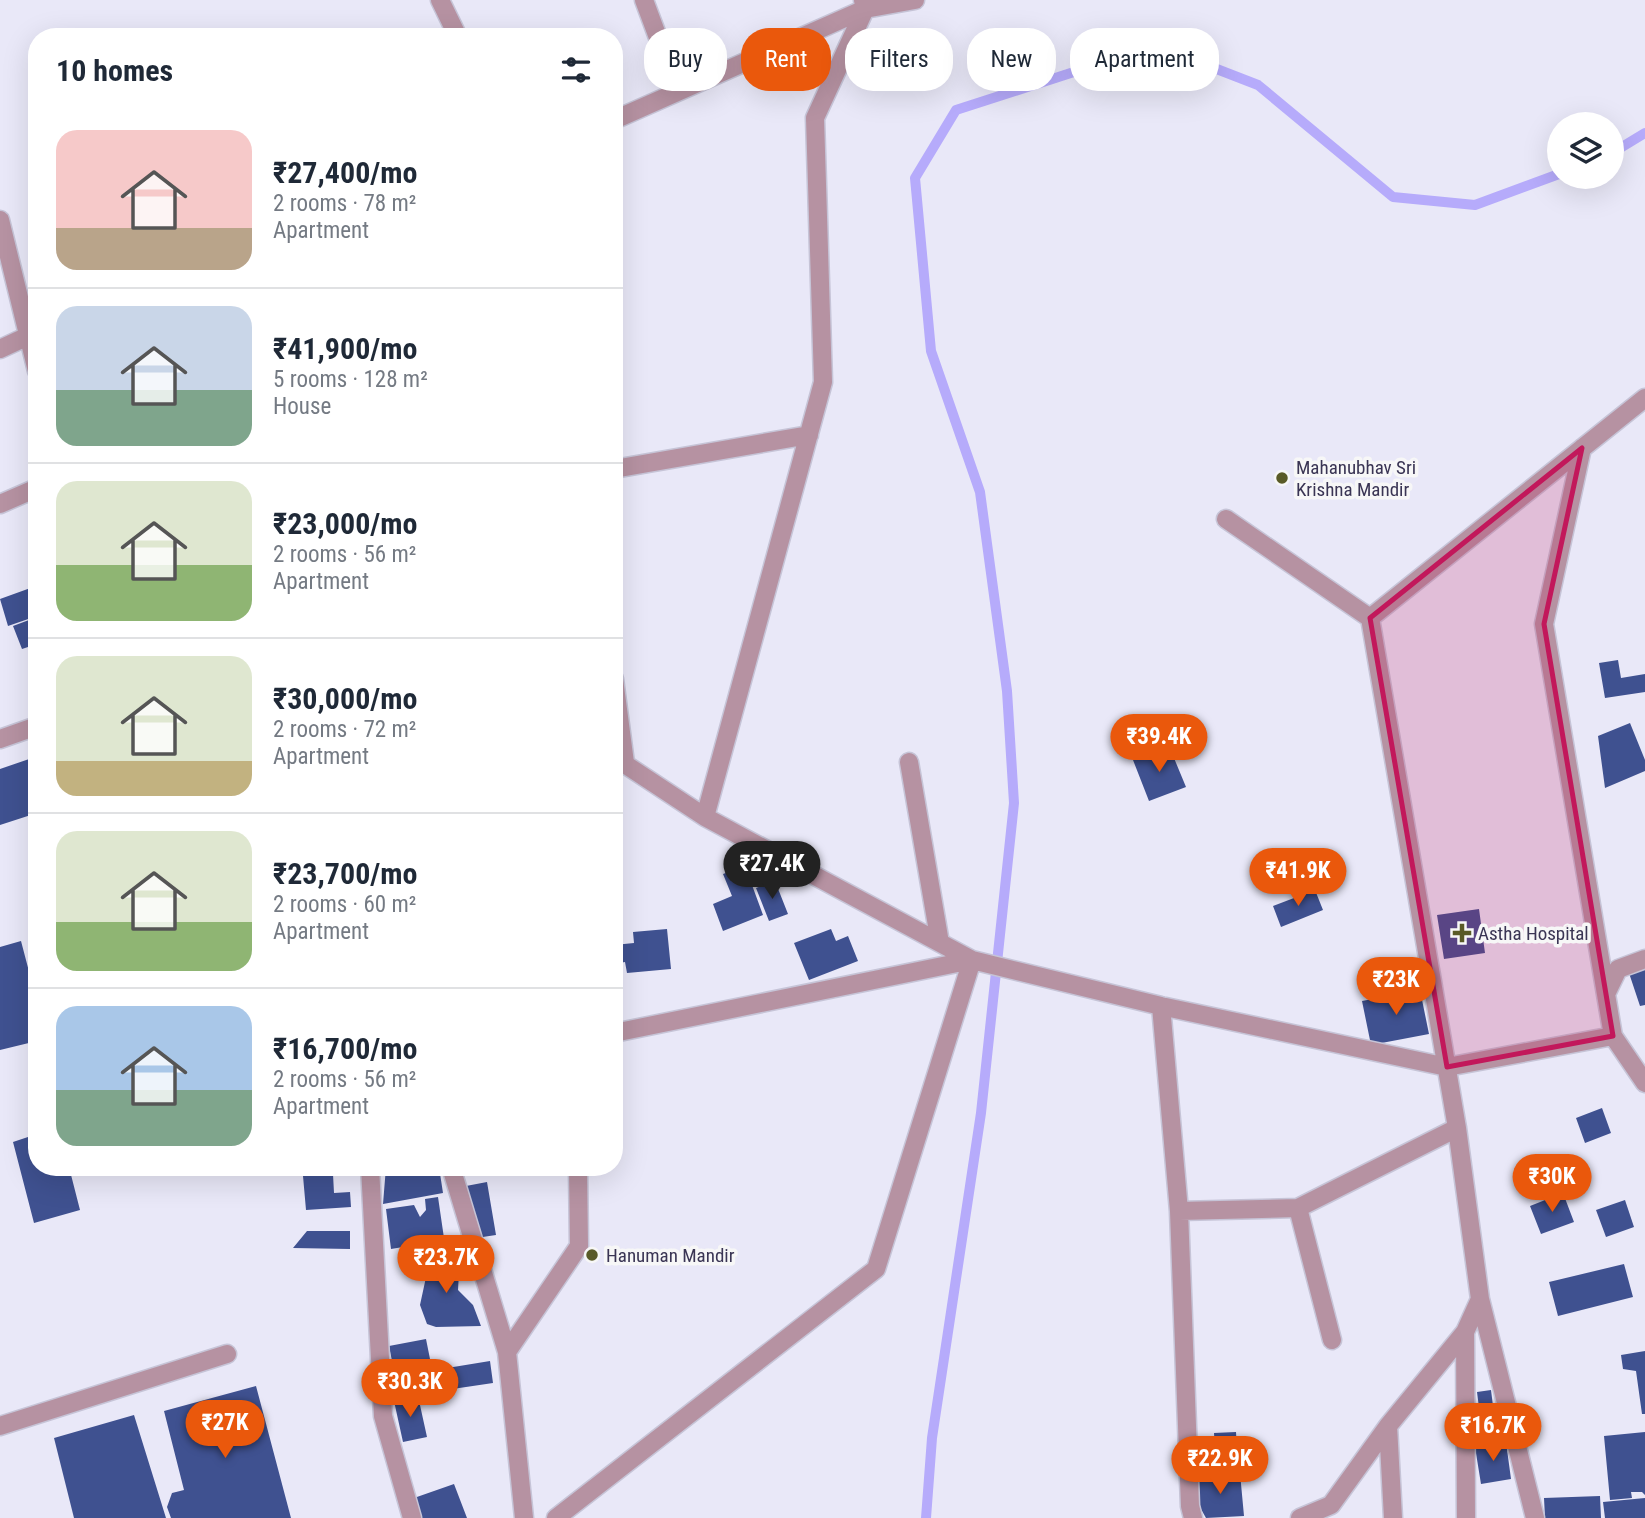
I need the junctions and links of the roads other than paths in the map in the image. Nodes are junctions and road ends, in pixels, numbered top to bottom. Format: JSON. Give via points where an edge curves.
{"nodes":[{"id":1,"x":440,"y":0,"type":"edge"},
{"id":2,"x":644,"y":0,"type":"edge"},
{"id":3,"x":915,"y":0,"type":"edge"},
{"id":4,"x":864,"y":4,"type":"edge"},
{"id":5,"x":454,"y":28,"type":"edge"},
{"id":6,"x":654,"y":28,"type":"edge"},
{"id":7,"x":727,"y":68,"type":"edge"},
{"id":8,"x":678,"y":91,"type":"edge"},
{"id":9,"x":623,"y":116,"type":"edge"},
{"id":10,"x":0,"y":220,"type":"edge"},
{"id":11,"x":28,"y":336,"type":"joint"},
{"id":12,"x":0,"y":349,"type":"edge"},
{"id":13,"x":1645,"y":398,"type":"edge"},
{"id":14,"x":809,"y":435,"type":"junction"},
{"id":15,"x":1582,"y":448,"type":"junction"},
{"id":16,"x":623,"y":467,"type":"edge"},
{"id":17,"x":28,"y":492,"type":"edge"},
{"id":18,"x":0,"y":504,"type":"edge"},
{"id":19,"x":1226,"y":519,"type":"dead end"},
{"id":20,"x":1370,"y":618,"type":"junction"},
{"id":21,"x":28,"y":729,"type":"edge"},
{"id":22,"x":0,"y":739,"type":"edge"},
{"id":23,"x":909,"y":762,"type":"dead end"},
{"id":24,"x":623,"y":763,"type":"edge"},
{"id":25,"x":705,"y":817,"type":"junction"},
{"id":26,"x":940,"y":943,"type":"junction"},
{"id":27,"x":1645,"y":959,"type":"edge"},
{"id":28,"x":980,"y":962,"type":"junction"},
{"id":29,"x":1606,"y":994,"type":"junction"},
{"id":30,"x":1161,"y":1006,"type":"junction"},
{"id":31,"x":623,"y":1031,"type":"edge"},
{"id":32,"x":1613,"y":1036,"type":"junction"},
{"id":33,"x":1447,"y":1067,"type":"junction"},
{"id":34,"x":1645,"y":1083,"type":"edge"},
{"id":35,"x":1457,"y":1128,"type":"junction"},
{"id":36,"x":370,"y":1176,"type":"edge"},
{"id":37,"x":455,"y":1176,"type":"edge"},
{"id":38,"x":578,"y":1176,"type":"edge"},
{"id":39,"x":1298,"y":1208,"type":"junction"},
{"id":40,"x":1180,"y":1211,"type":"junction"},
{"id":41,"x":1480,"y":1299,"type":"junction"},
{"id":42,"x":1465,"y":1332,"type":"junction"},
{"id":43,"x":1332,"y":1340,"type":"dead end"},
{"id":44,"x":507,"y":1352,"type":"junction"},
{"id":45,"x":228,"y":1354,"type":"dead end"},
{"id":46,"x":0,"y":1426,"type":"edge"},
{"id":47,"x":1388,"y":1426,"type":"junction"},
{"id":48,"x":412,"y":1518,"type":"edge"},
{"id":49,"x":524,"y":1518,"type":"edge"},
{"id":50,"x":556,"y":1518,"type":"edge"},
{"id":51,"x":1193,"y":1518,"type":"edge"},
{"id":52,"x":1300,"y":1518,"type":"edge"},
{"id":53,"x":1393,"y":1518,"type":"edge"},
{"id":54,"x":1466,"y":1518,"type":"edge"},
{"id":55,"x":1535,"y":1518,"type":"edge"}],
"edges":[{"from":1,"to":5,"type":"street"},
{"from":2,"to":6,"type":"street"},
{"from":3,"to":4,"type":"street"},
{"from":4,"to":7,"type":"street"},
{"from":4,"to":14,"type":"street","via":[[815,118],[823,383]]},
{"from":8,"to":9,"type":"street"},
{"from":10,"to":11,"type":"street"},
{"from":11,"to":12,"type":"street"},
{"from":13,"to":15,"type":"street"},
{"from":14,"to":16,"type":"street"},
{"from":14,"to":25,"type":"street"},
{"from":15,"to":20,"type":"street"},
{"from":15,"to":29,"type":"street","via":[[1545,624]]},
{"from":17,"to":18,"type":"street"},
{"from":19,"to":20,"type":"street"},
{"from":20,"to":33,"type":"street"},
{"from":21,"to":22,"type":"street"},
{"from":23,"to":26,"type":"street"},
{"from":24,"to":25,"type":"street"},
{"from":25,"to":26,"type":"street"},
{"from":26,"to":28,"type":"street"},
{"from":27,"to":29,"type":"street","via":[[1618,969]]},
{"from":28,"to":30,"type":"street"},
{"from":28,"to":31,"type":"street"},
{"from":28,"to":50,"type":"street","via":[[876,1269]]},
{"from":29,"to":32,"type":"street"},
{"from":30,"to":33,"type":"street"},
{"from":30,"to":40,"type":"street"},
{"from":32,"to":33,"type":"street"},
{"from":32,"to":34,"type":"street"},
{"from":33,"to":35,"type":"street"},
{"from":35,"to":39,"type":"street"},
{"from":35,"to":41,"type":"street"},
{"from":36,"to":48,"type":"street","via":[[383,1416]]},
{"from":37,"to":44,"type":"street"},
{"from":38,"to":44,"type":"street","via":[[579,1246]]},
{"from":39,"to":40,"type":"street"},
{"from":39,"to":43,"type":"street"},
{"from":40,"to":51,"type":"street"},
{"from":41,"to":42,"type":"street"},
{"from":41,"to":55,"type":"street"},
{"from":42,"to":47,"type":"street"},
{"from":42,"to":54,"type":"street"},
{"from":44,"to":49,"type":"street"},
{"from":45,"to":46,"type":"street"},
{"from":47,"to":52,"type":"street","via":[[1331,1505]]},
{"from":47,"to":53,"type":"street"}]}
